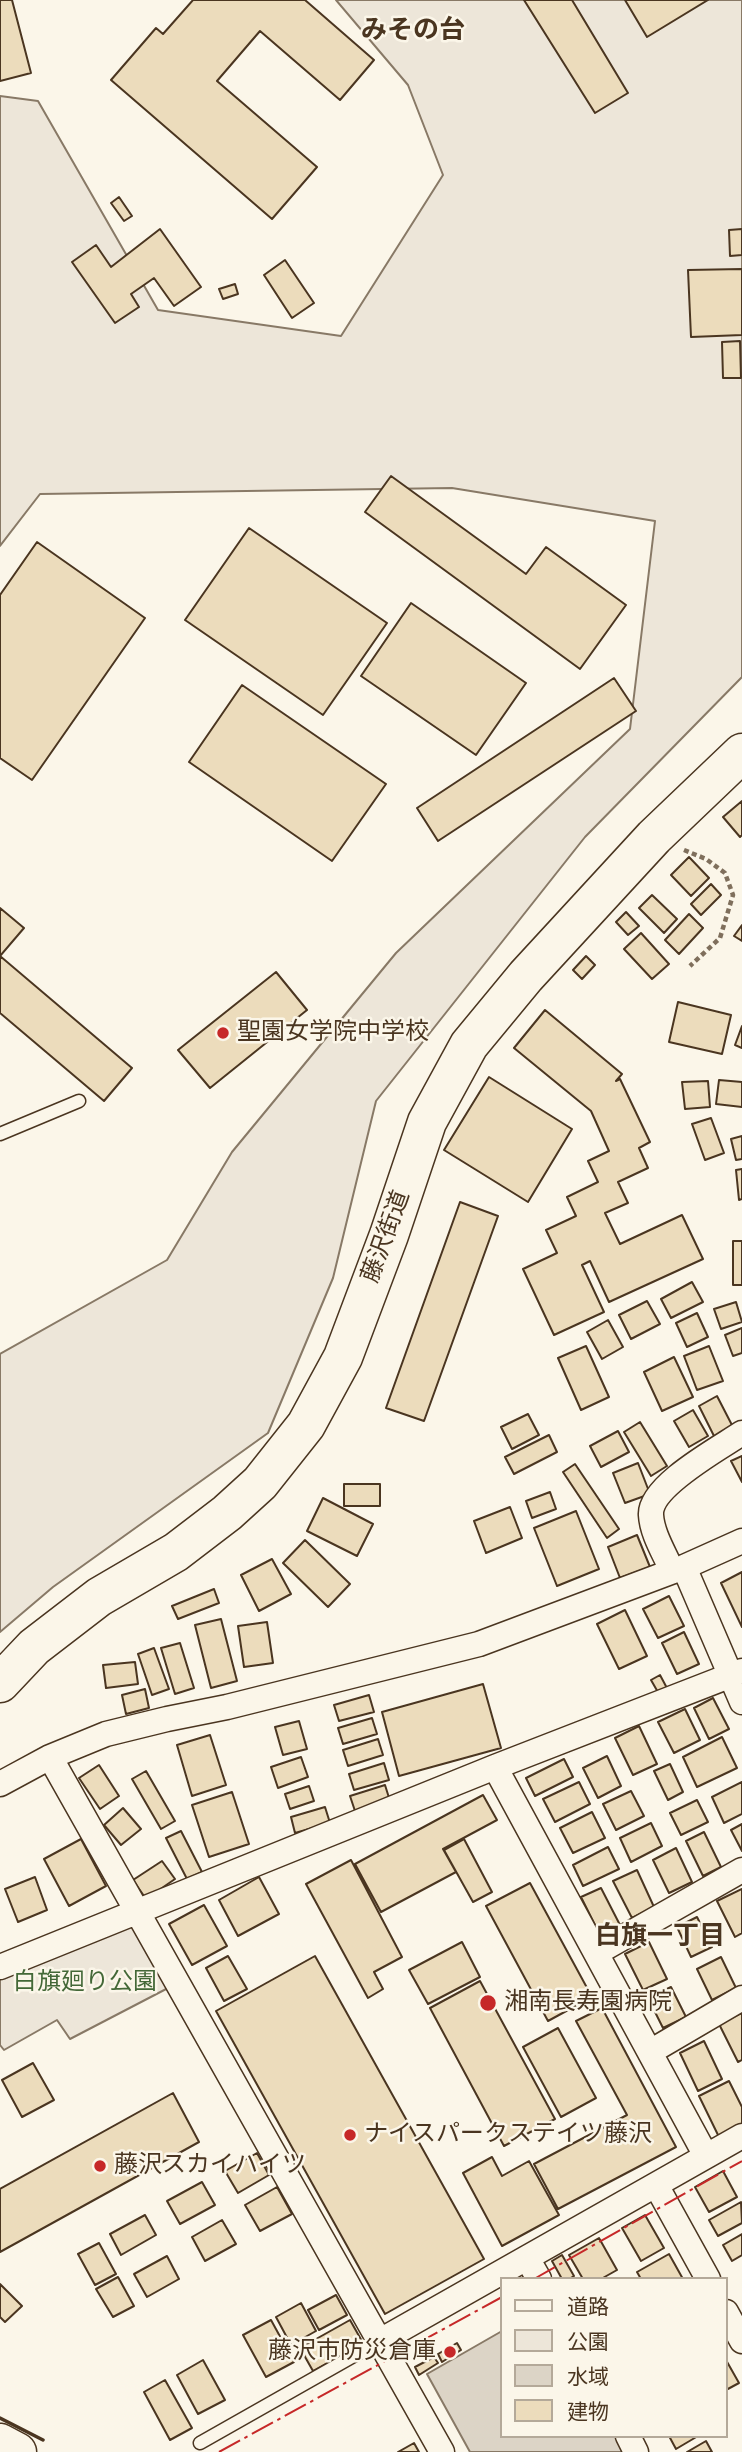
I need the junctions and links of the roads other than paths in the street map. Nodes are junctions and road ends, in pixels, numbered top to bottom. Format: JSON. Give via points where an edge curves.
{"nodes":[{"id":1,"x":742,"y":753,"type":"edge"},
{"id":2,"x":79,"y":1101,"type":"dead end"},
{"id":3,"x":0,"y":1134,"type":"edge"},
{"id":4,"x":742,"y":1433,"type":"edge"},
{"id":5,"x":742,"y":1541,"type":"edge"},
{"id":6,"x":678,"y":1569,"type":"junction"},
{"id":7,"x":736,"y":1672,"type":"edge"},
{"id":8,"x":0,"y":1683,"type":"edge"},
{"id":9,"x":742,"y":1702,"type":"edge"},
{"id":10,"x":50,"y":1757,"type":"junction"},
{"id":11,"x":495,"y":1767,"type":"junction"},
{"id":12,"x":0,"y":1784,"type":"edge"},
{"id":13,"x":742,"y":1870,"type":"edge"},
{"id":14,"x":135,"y":1912,"type":"junction"},
{"id":15,"x":596,"y":1953,"type":"junction"},
{"id":16,"x":0,"y":1967,"type":"edge"},
{"id":17,"x":742,"y":1998,"type":"edge"},
{"id":18,"x":650,"y":2052,"type":"junction"},
{"id":19,"x":742,"y":2136,"type":"edge"},
{"id":20,"x":706,"y":2156,"type":"junction"},
{"id":21,"x":656,"y":2185,"type":"junction"},
{"id":22,"x":533,"y":2268,"type":"edge"},
{"id":23,"x":514,"y":2277,"type":"edge"},
{"id":24,"x":707,"y":2277,"type":"edge"},
{"id":25,"x":500,"y":2284,"type":"edge"},
{"id":26,"x":728,"y":2316,"type":"edge"},
{"id":27,"x":380,"y":2341,"type":"junction"},
{"id":28,"x":742,"y":2341,"type":"edge"},
{"id":29,"x":0,"y":2442,"type":"edge"},
{"id":30,"x":200,"y":2443,"type":"dead end"},
{"id":31,"x":17,"y":2452,"type":"edge"},
{"id":32,"x":442,"y":2452,"type":"edge"}],
"edges":[{"from":1,"to":8,"type":"highway","name":"藤沢街道","via":[[654,837],[469,1045],[427,1122],[343,1357],[306,1424],[260,1483],[176,1552],[99,1597],[34,1647]]},
{"from":2,"to":3,"type":"lane"},
{"from":4,"to":6,"type":"street","via":[[672,1481],[653,1501],[653,1526]]},
{"from":5,"to":6,"type":"street"},
{"from":6,"to":7,"type":"street"},
{"from":6,"to":10,"type":"street","via":[[480,1644],[106,1734]]},
{"from":7,"to":9,"type":"street"},
{"from":7,"to":11,"type":"street"},
{"from":10,"to":12,"type":"street"},
{"from":10,"to":14,"type":"street"},
{"from":11,"to":14,"type":"street"},
{"from":11,"to":15,"type":"street"},
{"from":13,"to":15,"type":"street"},
{"from":14,"to":16,"type":"street"},
{"from":14,"to":27,"type":"street"},
{"from":15,"to":18,"type":"street"},
{"from":17,"to":18,"type":"street"},
{"from":18,"to":20,"type":"street"},
{"from":19,"to":20,"type":"street"},
{"from":20,"to":21,"type":"street"},
{"from":21,"to":22,"type":"street"},
{"from":21,"to":24,"type":"street"},
{"from":22,"to":23,"type":"street"},
{"from":25,"to":27,"type":"street"},
{"from":26,"to":28,"type":"street"},
{"from":27,"to":30,"type":"lane"},
{"from":27,"to":32,"type":"street"},
{"from":29,"to":31,"type":"highway"}]}
